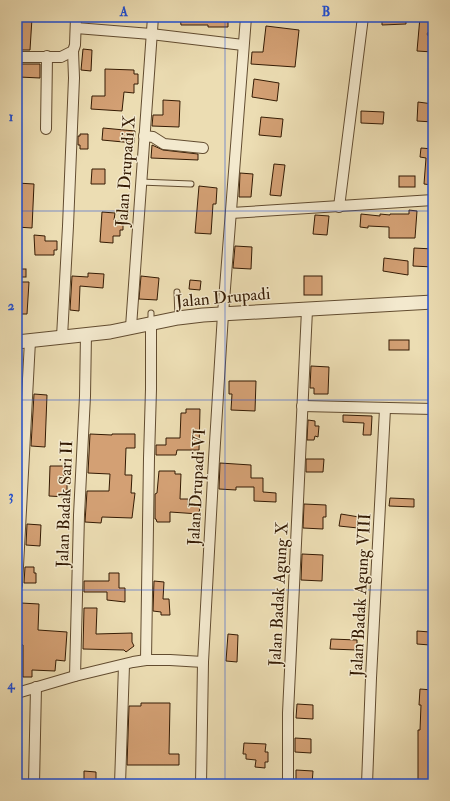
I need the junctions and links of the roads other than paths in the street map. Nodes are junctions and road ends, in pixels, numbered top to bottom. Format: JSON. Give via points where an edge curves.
{"nodes":[{"id":1,"x":76,"y":17,"type":"edge"},
{"id":2,"x":152,"y":17,"type":"edge"},
{"id":3,"x":246,"y":17,"type":"edge"},
{"id":4,"x":363,"y":17,"type":"edge"},
{"id":5,"x":76,"y":28,"type":"junction"},
{"id":6,"x":151,"y":34,"type":"junction"},
{"id":7,"x":243,"y":45,"type":"junction"},
{"id":8,"x":73,"y":51,"type":"junction"},
{"id":9,"x":47,"y":56,"type":"junction"},
{"id":10,"x":17,"y":57,"type":"edge"},
{"id":11,"x":46,"y":129,"type":"dead end"},
{"id":12,"x":144,"y":136,"type":"junction"},
{"id":13,"x":203,"y":148,"type":"dead end"},
{"id":14,"x":140,"y":182,"type":"junction"},
{"id":15,"x":191,"y":184,"type":"dead end"},
{"id":16,"x":433,"y":200,"type":"edge"},
{"id":17,"x":340,"y":206,"type":"junction"},
{"id":18,"x":231,"y":212,"type":"junction"},
{"id":19,"x":177,"y":292,"type":"dead end"},
{"id":20,"x":433,"y":302,"type":"edge"},
{"id":21,"x":307,"y":310,"type":"junction"},
{"id":22,"x":223,"y":314,"type":"junction"},
{"id":23,"x":151,"y":318,"type":"junction"},
{"id":24,"x":178,"y":318,"type":"junction"},
{"id":25,"x":131,"y":327,"type":"junction"},
{"id":26,"x":86,"y":334,"type":"junction"},
{"id":27,"x":62,"y":337,"type":"junction"},
{"id":28,"x":23,"y":342,"type":"edge"},
{"id":29,"x":302,"y":406,"type":"junction"},
{"id":30,"x":385,"y":409,"type":"junction"},
{"id":31,"x":433,"y":409,"type":"edge"},
{"id":32,"x":20,"y":460,"type":"edge"},
{"id":33,"x":17,"y":585,"type":"edge"},
{"id":34,"x":146,"y":660,"type":"junction"},
{"id":35,"x":203,"y":662,"type":"junction"},
{"id":36,"x":124,"y":665,"type":"junction"},
{"id":37,"x":75,"y":676,"type":"junction"},
{"id":38,"x":36,"y":687,"type":"junction"},
{"id":39,"x":17,"y":693,"type":"edge"},
{"id":40,"x":34,"y":784,"type":"edge"},
{"id":41,"x":120,"y":784,"type":"edge"},
{"id":42,"x":201,"y":784,"type":"edge"},
{"id":43,"x":288,"y":784,"type":"edge"},
{"id":44,"x":367,"y":784,"type":"edge"}],
"edges":[{"from":1,"to":5,"type":"street"},
{"from":2,"to":6,"type":"street","name":"Jalan Drupadi X"},
{"from":3,"to":7,"type":"street","name":"Jalan Drupadi VI"},
{"from":4,"to":17,"type":"street"},
{"from":5,"to":6,"type":"street"},
{"from":5,"to":8,"type":"street"},
{"from":6,"to":7,"type":"street"},
{"from":6,"to":12,"type":"street","name":"Jalan Drupadi X"},
{"from":7,"to":18,"type":"street","name":"Jalan Drupadi VI"},
{"from":8,"to":9,"type":"street","via":[[61,56]]},
{"from":8,"to":27,"type":"street","via":[[72,131]]},
{"from":9,"to":10,"type":"street"},
{"from":9,"to":11,"type":"street"},
{"from":12,"to":13,"type":"street","via":[[153,137],[164,144]]},
{"from":12,"to":14,"type":"street","name":"Jalan Drupadi X"},
{"from":14,"to":15,"type":"lane"},
{"from":14,"to":25,"type":"street","name":"Jalan Drupadi X"},
{"from":16,"to":17,"type":"street"},
{"from":17,"to":18,"type":"street"},
{"from":18,"to":22,"type":"street","name":"Jalan Drupadi VI"},
{"from":19,"to":24,"type":"lane"},
{"from":20,"to":21,"type":"street","name":"Jalan Drupadi"},
{"from":21,"to":22,"type":"street","name":"Jalan Drupadi"},
{"from":21,"to":29,"type":"street","name":"Jalan Badak Agung X"},
{"from":22,"to":24,"type":"street","name":"Jalan Drupadi"},
{"from":22,"to":35,"type":"street","name":"Jalan Drupadi VI"},
{"from":23,"to":24,"type":"street","name":"Jalan Drupadi"},
{"from":23,"to":25,"type":"street","name":"Jalan Drupadi"},
{"from":23,"to":34,"type":"street"},
{"from":25,"to":26,"type":"street","name":"Jalan Drupadi"},
{"from":26,"to":27,"type":"street","name":"Jalan Drupadi"},
{"from":26,"to":37,"type":"street","name":"Jalan Badak Sari II"},
{"from":27,"to":28,"type":"street","name":"Jalan Drupadi"},
{"from":28,"to":32,"type":"street"},
{"from":29,"to":30,"type":"street"},
{"from":29,"to":43,"type":"street","name":"Jalan Badak Agung X","via":[[288,713]]},
{"from":30,"to":31,"type":"street"},
{"from":30,"to":44,"type":"street","name":"Jalan Badak Agung VIII"},
{"from":32,"to":33,"type":"street"},
{"from":34,"to":35,"type":"street"},
{"from":34,"to":36,"type":"street"},
{"from":35,"to":42,"type":"street","name":"Jalan Drupadi VI"},
{"from":36,"to":37,"type":"street"},
{"from":36,"to":41,"type":"street"},
{"from":37,"to":38,"type":"street"},
{"from":38,"to":39,"type":"street"},
{"from":38,"to":40,"type":"street"}]}
